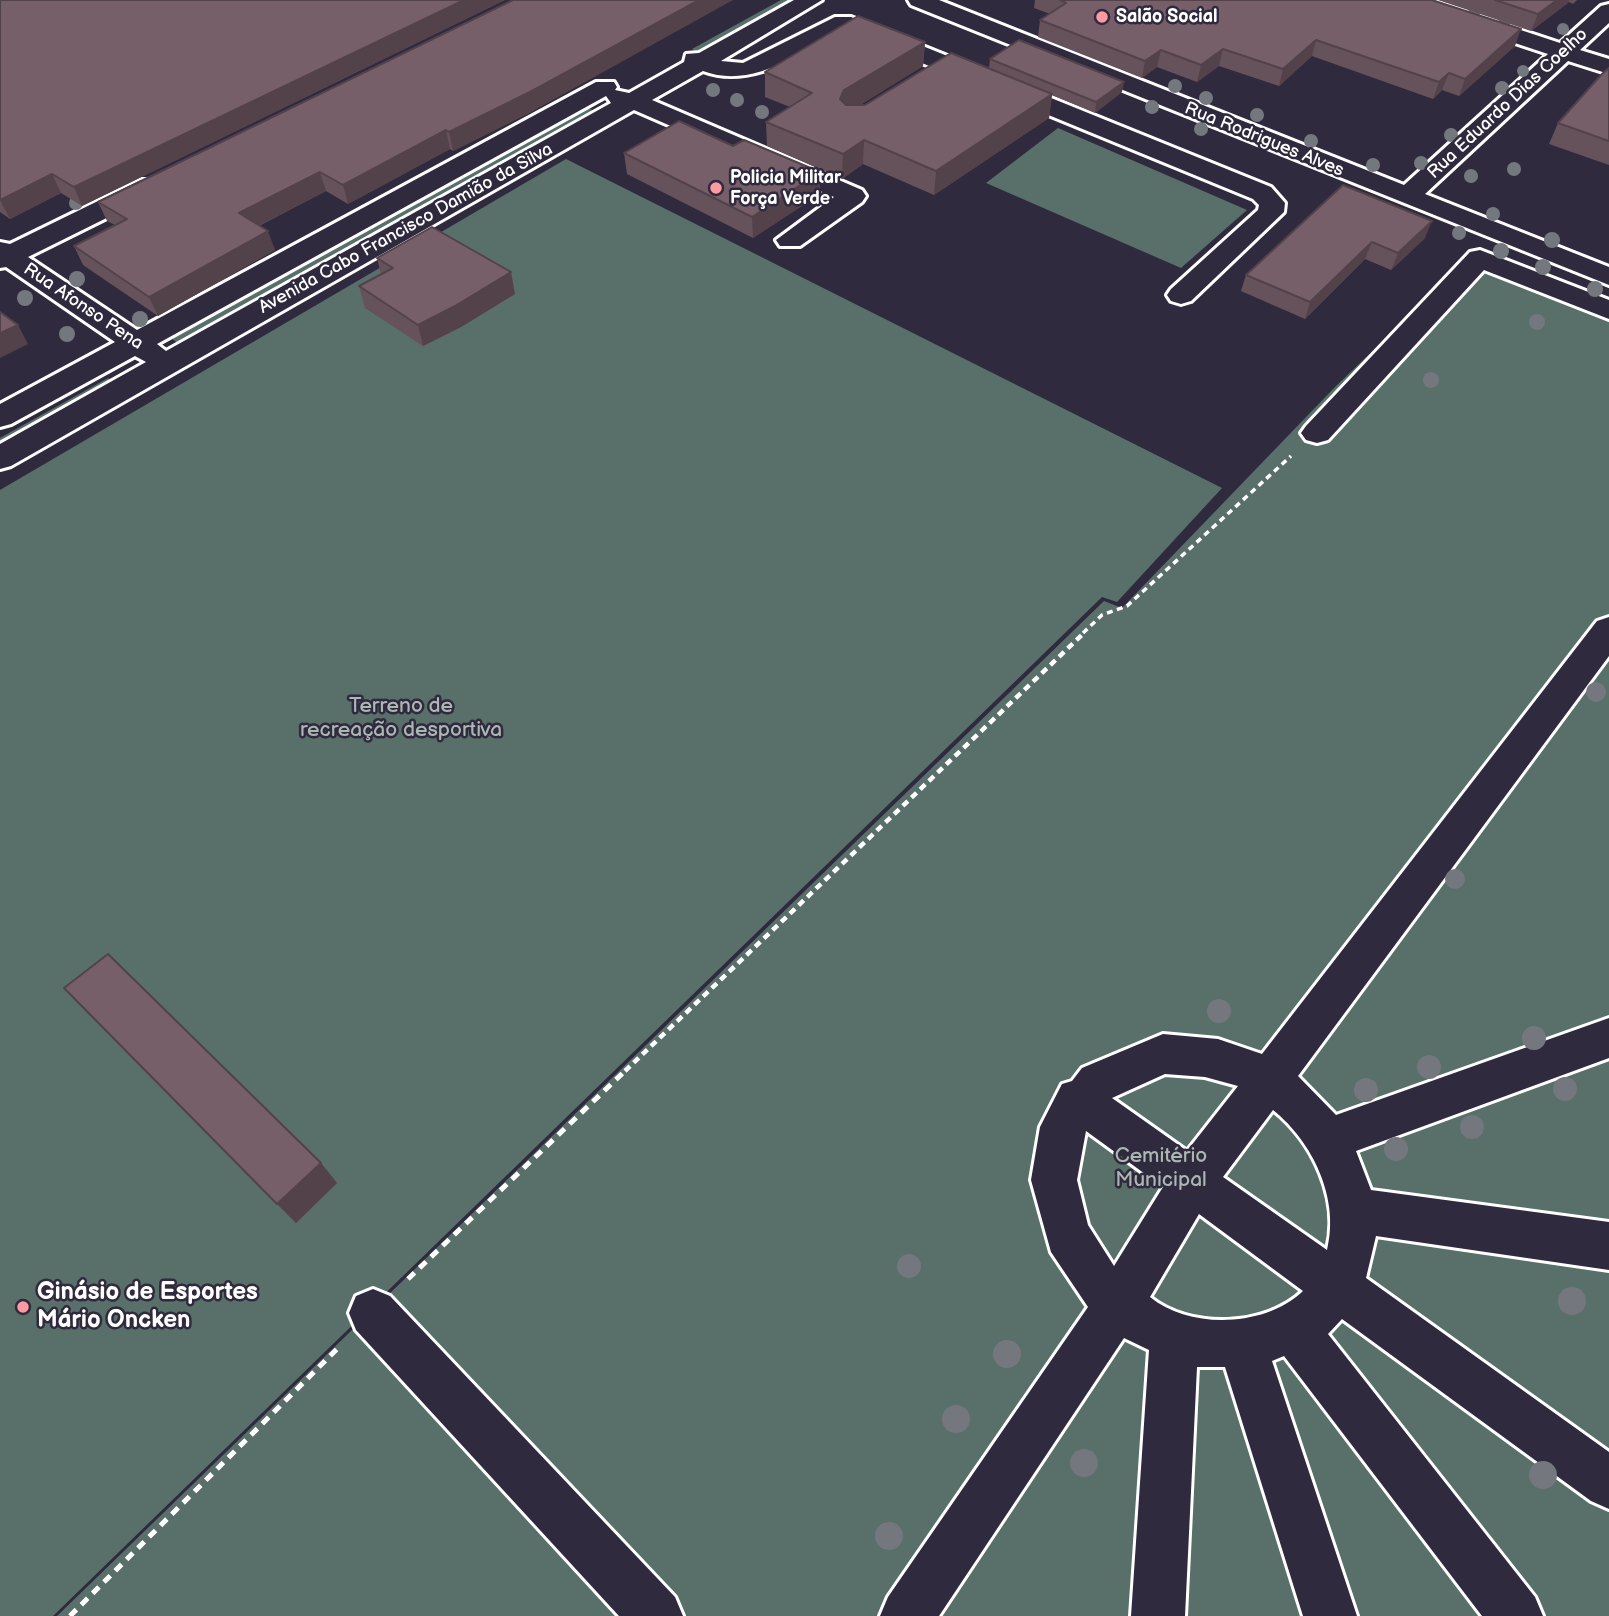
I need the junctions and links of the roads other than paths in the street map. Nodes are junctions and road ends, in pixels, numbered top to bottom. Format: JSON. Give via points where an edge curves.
{"nodes":[{"id":1,"x":764,"y":0,"type":"edge"},
{"id":2,"x":811,"y":0,"type":"edge"},
{"id":3,"x":919,"y":0,"type":"edge"},
{"id":4,"x":1408,"y":0,"type":"edge"},
{"id":5,"x":992,"y":8,"type":"dead end"},
{"id":6,"x":1609,"y":11,"type":"edge"},
{"id":7,"x":1019,"y":42,"type":"junction"},
{"id":8,"x":673,"y":50,"type":"junction"},
{"id":9,"x":1564,"y":52,"type":"junction"},
{"id":10,"x":701,"y":62,"type":"junction"},
{"id":11,"x":948,"y":64,"type":"junction"},
{"id":12,"x":1609,"y":67,"type":"edge"},
{"id":13,"x":924,"y":78,"type":"edge"},
{"id":14,"x":600,"y":89,"type":"junction"},
{"id":15,"x":630,"y":102,"type":"junction"},
{"id":16,"x":170,"y":177,"type":"edge"},
{"id":17,"x":1406,"y":197,"type":"junction"},
{"id":18,"x":790,"y":240,"type":"dead end"},
{"id":19,"x":3,"y":255,"type":"edge"},
{"id":20,"x":1609,"y":277,"type":"edge"},
{"id":21,"x":1181,"y":295,"type":"dead end"},
{"id":22,"x":1609,"y":310,"type":"edge"},
{"id":23,"x":136,"y":343,"type":"junction"},
{"id":24,"x":167,"y":364,"type":"junction"},
{"id":25,"x":0,"y":417,"type":"edge"},
{"id":26,"x":1317,"y":433,"type":"road end"},
{"id":27,"x":0,"y":458,"type":"edge"},
{"id":28,"x":1609,"y":630,"type":"edge"},
{"id":29,"x":1609,"y":1038,"type":"edge"},
{"id":30,"x":1268,"y":1080,"type":"junction"},
{"id":31,"x":1077,"y":1099,"type":"junction"},
{"id":32,"x":1329,"y":1139,"type":"junction"},
{"id":33,"x":1193,"y":1182,"type":"junction"},
{"id":34,"x":1353,"y":1210,"type":"junction"},
{"id":35,"x":1609,"y":1246,"type":"edge"},
{"id":36,"x":1339,"y":1286,"type":"junction"},
{"id":37,"x":1118,"y":1305,"type":"junction"},
{"id":38,"x":373,"y":1312,"type":"road end"},
{"id":39,"x":1294,"y":1330,"type":"junction"},
{"id":40,"x":1174,"y":1337,"type":"junction"},
{"id":41,"x":1243,"y":1346,"type":"junction"},
{"id":42,"x":1609,"y":1483,"type":"edge"},
{"id":43,"x":656,"y":1616,"type":"edge"},
{"id":44,"x":907,"y":1616,"type":"edge"},
{"id":45,"x":1158,"y":1616,"type":"edge"},
{"id":46,"x":1330,"y":1616,"type":"edge"},
{"id":47,"x":1516,"y":1616,"type":"edge"}],
"edges":[{"from":1,"to":8,"type":"street","name":"Avenida Cabo Francisco Damião da Silva"},
{"from":2,"to":10,"type":"street","name":"Avenida Cabo Francisco Damião da Silva"},
{"from":3,"to":7,"type":"street","name":"Rua Rodrigues Alves"},
{"from":4,"to":9,"type":"street"},
{"from":5,"to":7,"type":"street","via":[[997,20]]},
{"from":6,"to":9,"type":"street","name":"Rua Eduardo Dias Coelho"},
{"from":7,"to":17,"type":"street","name":"Rua Rodrigues Alves"},
{"from":8,"to":10,"type":"street"},
{"from":8,"to":14,"type":"street","name":"Avenida Cabo Francisco Damião da Silva"},
{"from":9,"to":12,"type":"street"},
{"from":9,"to":17,"type":"street","name":"Rua Eduardo Dias Coelho"},
{"from":10,"to":11,"type":"street","via":[[720,69],[747,70],[843,22]]},
{"from":10,"to":15,"type":"street","name":"Avenida Cabo Francisco Damião da Silva"},
{"from":11,"to":13,"type":"street"},
{"from":11,"to":21,"type":"street","via":[[1262,193],[1272,203],[1271,212]]},
{"from":14,"to":15,"type":"street"},
{"from":14,"to":23,"type":"street","name":"Avenida Cabo Francisco Damião da Silva"},
{"from":15,"to":18,"type":"street","via":[[853,196]]},
{"from":15,"to":24,"type":"street","name":"Avenida Cabo Francisco Damião da Silva"},
{"from":16,"to":19,"type":"street"},
{"from":17,"to":20,"type":"street","name":"Rua Rodrigues Alves"},
{"from":19,"to":23,"type":"street","name":"Rua Afonso Pena"},
{"from":22,"to":26,"type":"street","via":[[1480,258]]},
{"from":23,"to":24,"type":"street","name":"Rua Afonso Pena"},
{"from":23,"to":25,"type":"street","name":"Avenida Cabo Francisco Damião da Silva"},
{"from":24,"to":27,"type":"street","name":"Avenida Cabo Francisco Damião da Silva"},
{"from":28,"to":30,"type":"street"},
{"from":29,"to":32,"type":"street"},
{"from":30,"to":31,"type":"street","via":[[1234,1063],[1199,1055],[1163,1054],[1131,1061],[1102,1077]]},
{"from":30,"to":32,"type":"street","via":[[1301,1106]]},
{"from":30,"to":33,"type":"street"},
{"from":31,"to":33,"type":"street"},
{"from":31,"to":37,"type":"street","via":[[1062,1129],[1053,1163],[1055,1201],[1088,1274]]},
{"from":32,"to":34,"type":"street","via":[[1345,1173]]},
{"from":33,"to":36,"type":"street"},
{"from":33,"to":37,"type":"street"},
{"from":34,"to":35,"type":"street"},
{"from":34,"to":36,"type":"street","via":[[1352,1249]]},
{"from":36,"to":39,"type":"street","via":[[1320,1310]]},
{"from":36,"to":42,"type":"street"},
{"from":37,"to":40,"type":"street"},
{"from":37,"to":44,"type":"street"},
{"from":38,"to":43,"type":"street"},
{"from":39,"to":41,"type":"street"},
{"from":39,"to":47,"type":"street"},
{"from":40,"to":41,"type":"street"},
{"from":40,"to":45,"type":"street"},
{"from":41,"to":46,"type":"street"}]}
